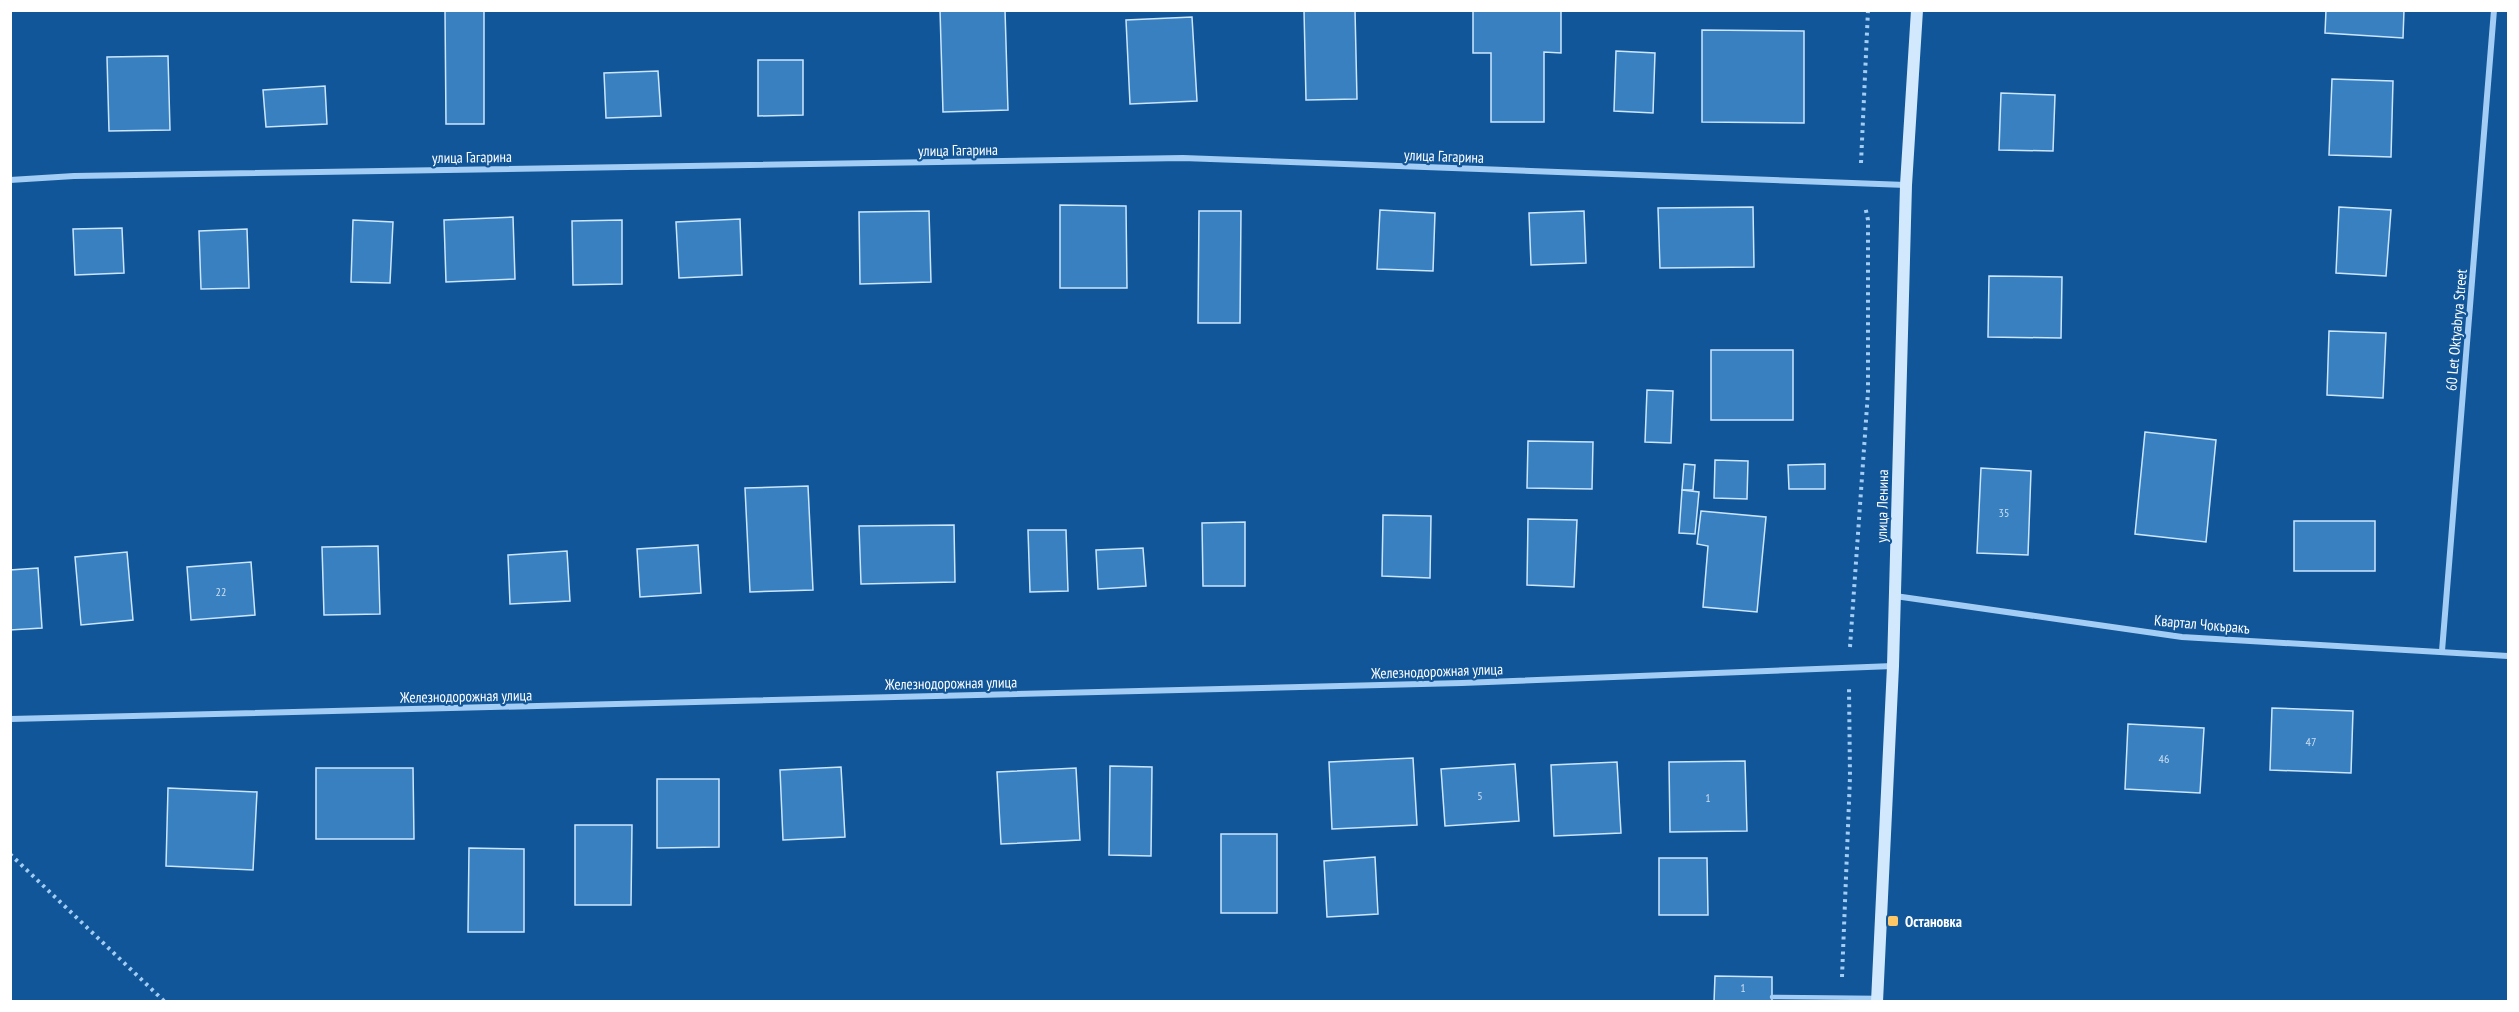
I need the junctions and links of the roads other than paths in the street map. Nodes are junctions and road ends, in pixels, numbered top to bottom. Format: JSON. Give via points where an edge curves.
{"nodes":[{"id":1,"x":1917,"y":10,"type":"edge"},
{"id":2,"x":2494,"y":10,"type":"edge"},
{"id":3,"x":10,"y":180,"type":"edge"},
{"id":4,"x":1906,"y":185,"type":"junction"},
{"id":5,"x":1895,"y":596,"type":"junction"},
{"id":6,"x":2442,"y":651,"type":"junction"},
{"id":7,"x":2508,"y":656,"type":"edge"},
{"id":8,"x":1893,"y":666,"type":"junction"},
{"id":9,"x":10,"y":719,"type":"edge"},
{"id":10,"x":1772,"y":997,"type":"dead end"},
{"id":11,"x":1877,"y":1000,"type":"edge"}],
"edges":[{"from":1,"to":4,"type":"main road","name":"улица Ленина"},
{"from":2,"to":6,"type":"street","name":"60 Let Oktyabrya Street"},
{"from":3,"to":4,"type":"street","name":"улица Гагарина","via":[[1183,158]]},
{"from":4,"to":5,"type":"main road","name":"улица Ленина"},
{"from":5,"to":6,"type":"street","name":"Квартал Чокъракъ","via":[[2182,637]]},
{"from":5,"to":8,"type":"main road","name":"улица Ленина"},
{"from":6,"to":7,"type":"street","name":"Квартал Чокъракъ"},
{"from":8,"to":9,"type":"street","name":"Железнодорожная улица","via":[[1462,682]]},
{"from":8,"to":11,"type":"main road","name":"улица Ленина"},
{"from":10,"to":11,"type":"lane"}]}
